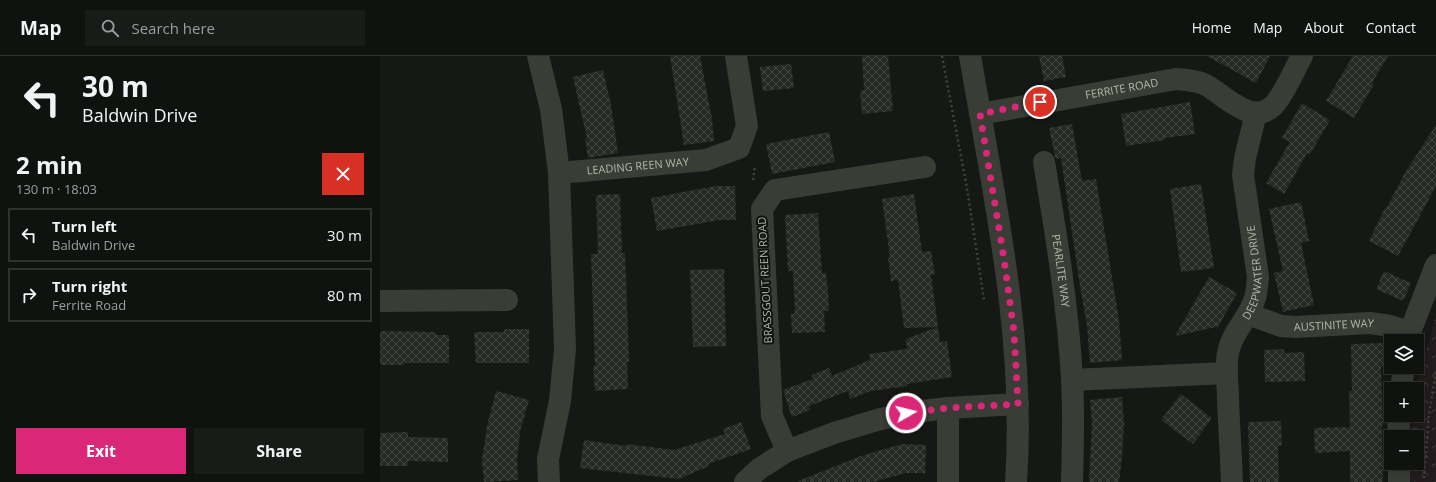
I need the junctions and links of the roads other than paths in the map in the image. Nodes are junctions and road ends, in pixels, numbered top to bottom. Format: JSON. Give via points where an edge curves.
{"nodes":[{"id":1,"x":538,"y":56,"type":"edge"},
{"id":2,"x":736,"y":56,"type":"edge"},
{"id":3,"x":970,"y":56,"type":"edge"},
{"id":4,"x":1302,"y":56,"type":"edge"},
{"id":5,"x":1256,"y":113,"type":"junction"},
{"id":6,"x":980,"y":114,"type":"junction"},
{"id":7,"x":1044,"y":162,"type":"dead end"},
{"id":8,"x":925,"y":167,"type":"dead end"},
{"id":9,"x":559,"y":173,"type":"junction"},
{"id":10,"x":1436,"y":265,"type":"edge"},
{"id":11,"x":507,"y":300,"type":"dead end"},
{"id":12,"x":380,"y":301,"type":"edge"},
{"id":13,"x":1248,"y":314,"type":"junction"},
{"id":14,"x":1405,"y":334,"type":"edge"},
{"id":15,"x":1410,"y":334,"type":"edge"},
{"id":16,"x":1227,"y":373,"type":"junction"},
{"id":17,"x":1072,"y":380,"type":"junction"},
{"id":18,"x":1018,"y":404,"type":"junction"},
{"id":19,"x":948,"y":408,"type":"junction"},
{"id":20,"x":787,"y":451,"type":"junction"},
{"id":21,"x":1399,"y":470,"type":"edge"},
{"id":22,"x":549,"y":482,"type":"edge"},
{"id":23,"x":745,"y":482,"type":"edge"},
{"id":24,"x":948,"y":482,"type":"edge"},
{"id":25,"x":1016,"y":482,"type":"edge"},
{"id":26,"x":1072,"y":482,"type":"edge"},
{"id":27,"x":1232,"y":482,"type":"edge"},
{"id":28,"x":1399,"y":482,"type":"edge"}],
"edges":[{"from":1,"to":9,"type":"street","via":[[551,109]]},
{"from":2,"to":9,"type":"street","name":"LEADING REEN WAY","via":[[747,126],[739,148],[706,160]]},
{"from":3,"to":6,"type":"street"},
{"from":4,"to":5,"type":"street","via":[[1272,107]]},
{"from":5,"to":6,"type":"street","name":"FERRITE ROAD","via":[[1240,108],[1204,84],[1176,79]]},
{"from":5,"to":13,"type":"street","name":"DEEPWATER DRIVE","via":[[1243,166],[1258,277],[1256,298]]},
{"from":6,"to":18,"type":"street","via":[[1014,332]]},
{"from":7,"to":17,"type":"street","name":"PEARLITE WAY","via":[[1068,322]]},
{"from":8,"to":20,"type":"street","name":"BRASSGOUT REEN ROAD","via":[[775,190],[762,209],[772,416]]},
{"from":9,"to":22,"type":"street","via":[[565,349],[560,401],[548,459]]},
{"from":10,"to":15,"type":"street"},
{"from":11,"to":12,"type":"street"},
{"from":13,"to":14,"type":"street","name":"AUSTINITE WAY","via":[[1281,326],[1370,323],[1390,326]]},
{"from":13,"to":16,"type":"street","name":"DEEPWATER DRIVE","via":[[1232,338]]},
{"from":16,"to":17,"type":"street"},
{"from":16,"to":27,"type":"street","name":"DEEPWATER DRIVE"},
{"from":17,"to":26,"type":"street","name":"PEARLITE WAY"},
{"from":18,"to":19,"type":"street"},
{"from":18,"to":25,"type":"street"},
{"from":19,"to":20,"type":"street","via":[[906,413],[877,420]]},
{"from":19,"to":24,"type":"street"},
{"from":20,"to":23,"type":"street","via":[[759,469]]},
{"from":21,"to":28,"type":"street"}]}
